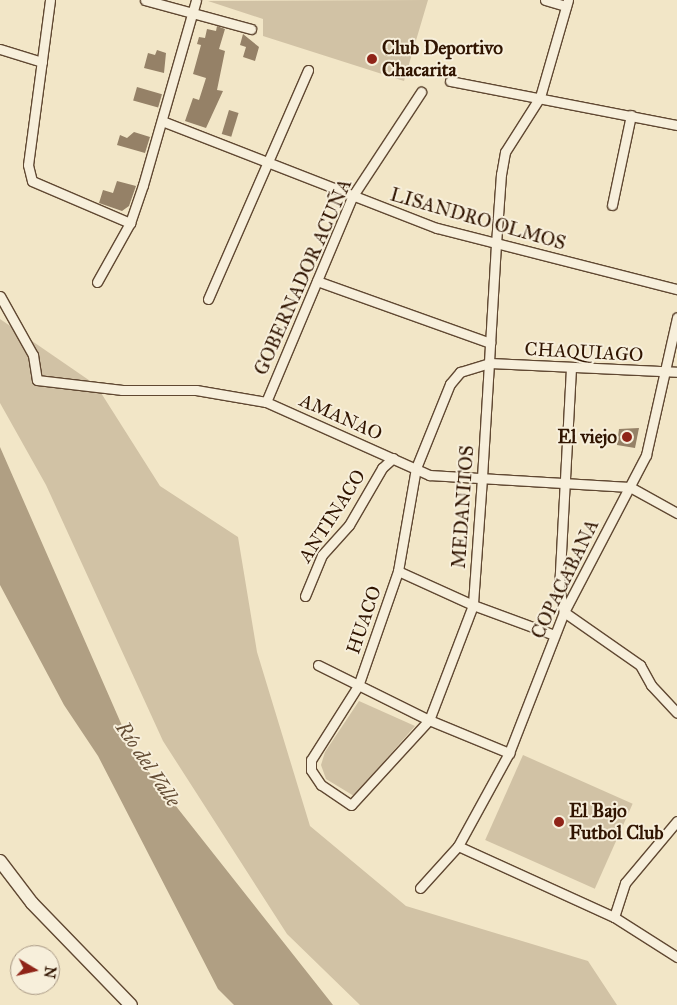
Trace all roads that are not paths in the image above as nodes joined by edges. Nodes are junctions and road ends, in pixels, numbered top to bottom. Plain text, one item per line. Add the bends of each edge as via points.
1 (50, 0) edge
2 (145, 0) edge
3 (196, 0) edge
4 (545, 0) edge
5 (567, 3) edge
6 (192, 12) junction
7 (252, 29) dead end
8 (0, 49) edge
9 (42, 62) junction
10 (308, 70) dead end
11 (450, 81) dead end
12 (420, 92) dead end
13 (540, 97) junction
14 (631, 115) junction
15 (162, 121) junction
16 (677, 124) edge
17 (270, 160) junction
18 (352, 197) junction
19 (612, 205) dead end
20 (130, 224) junction
21 (496, 244) junction
22 (317, 281) junction
23 (97, 282) dead end
24 (677, 289) edge
25 (0, 296) edge
26 (208, 299) dead end
27 (677, 317) edge
28 (490, 343) junction
29 (489, 363) junction
30 (571, 368) junction
31 (667, 372) junction
32 (677, 372) edge
33 (266, 402) junction
34 (393, 458) junction
35 (416, 468) junction
36 (482, 478) junction
37 (565, 482) junction
38 (630, 487) junction
39 (677, 512) edge
40 (398, 571) junction
41 (305, 596) dead end
42 (473, 605) junction
43 (564, 612) junction
44 (554, 635) junction
45 (318, 665) dead end
46 (358, 686) junction
47 (677, 713) edge
48 (429, 720) junction
49 (508, 753) junction
50 (351, 805) joint
51 (677, 821) edge
52 (458, 846) junction
53 (0, 861) edge
54 (420, 888) dead end
55 (614, 917) junction
56 (676, 953) edge
57 (131, 1005) edge

1 - 9 street
2 - 6 street
3 - 6 street
4 - 5 street
5 - 13 street, MEDANITOS
6 - 7 street
6 - 15 street
8 - 9 street
9 - 20 street via 28,165 32,181
10 - 17 street
11 - 13 street
12 - 18 street, GOBERNADOR ACUÑA
13 - 14 street
13 - 21 street, MEDANITOS via 505,152
14 - 16 street
14 - 19 street
15 - 17 street, LISANDRO OLMOS
15 - 20 street
17 - 18 street, LISANDRO OLMOS
17 - 26 street
18 - 21 street, LISANDRO OLMOS via 436,228
18 - 22 street, GOBERNADOR ACUÑA
20 - 23 street
21 - 24 street, LISANDRO OLMOS
21 - 28 street, MEDANITOS
22 - 28 street
22 - 33 street, GOBERNADOR ACUÑA
25 - 33 street, AMANAO via 33,355 37,380 122,390 196,390
27 - 31 street, COPACABANA
28 - 29 street, MEDANITOS
29 - 30 street, CHAQUIAGO
29 - 35 street via 460,372 450,384
29 - 36 street, MEDANITOS
30 - 31 street, CHAQUIAGO
30 - 37 street
31 - 32 street, CHAQUIAGO
31 - 38 street, COPACABANA via 646,455
33 - 34 street, AMANAO
34 - 35 street, AMANAO
34 - 41 street, ANTINACO via 382,468 349,524 322,555
35 - 36 street, AMANAO via 430,476
35 - 40 street, HUACO
36 - 37 street, AMANAO
36 - 42 street, MEDANITOS
37 - 38 street, AMANAO
37 - 43 street via 559,587
38 - 39 street
38 - 43 street, COPACABANA
40 - 42 street
40 - 46 street, HUACO
42 - 44 street
42 - 48 street, MEDANITOS
43 - 44 street, COPACABANA
43 - 47 street via 640,665
44 - 49 street, COPACABANA
45 - 46 street
46 - 48 street
46 - 50 street, HUACO via 317,748 311,770 321,785
48 - 49 street
48 - 50 street, MEDANITOS
49 - 52 street, COPACABANA
51 - 55 street via 625,883
52 - 54 street, COPACABANA
52 - 55 street
53 - 57 main road via 32,904
55 - 56 street

